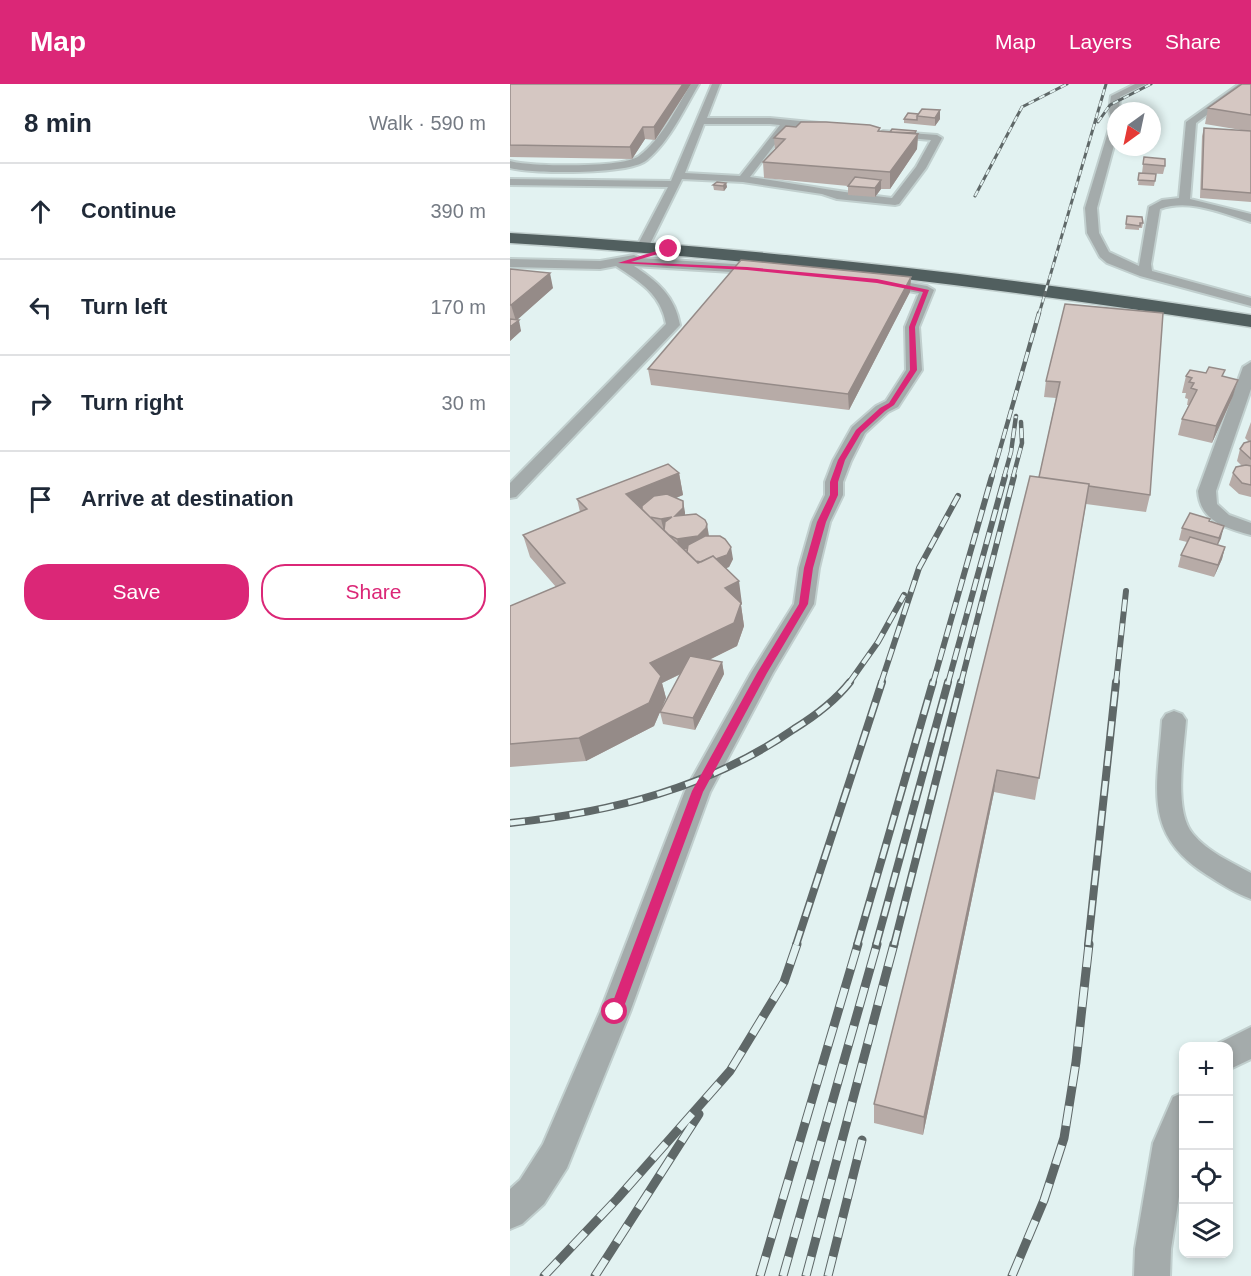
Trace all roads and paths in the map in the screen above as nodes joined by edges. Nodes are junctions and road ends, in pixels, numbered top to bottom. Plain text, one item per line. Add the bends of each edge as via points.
1 (695, 84) edge
2 (716, 84) edge
3 (1142, 84) edge
4 (1245, 84) edge
5 (1115, 102) edge
6 (699, 121) junction
7 (786, 123) junction
8 (844, 129) edge
9 (879, 132) edge
10 (1107, 150) edge
11 (511, 166) edge
12 (743, 179) junction
13 (677, 180) junction
14 (510, 182) edge
15 (1184, 202) junction
16 (1251, 218) edge
17 (510, 238) edge
18 (643, 246) junction
19 (669, 249) junction
20 (510, 263) edge
21 (620, 263) junction
22 (1145, 270) junction
23 (1251, 288) edge
24 (1251, 302) edge
25 (1251, 321) edge
26 (1251, 367) edge
27 (510, 493) edge
28 (1251, 529) edge
29 (1174, 720) dead end
30 (1251, 887) edge
31 (1251, 1042) edge
32 (1233, 1052) edge
33 (1179, 1120) edge
34 (510, 1212) edge
35 (1152, 1276) edge

1 - 11 street via 640,162 619,167
2 - 6 street
3 - 5 street via 1116,96
4 - 15 street via 1191,122 1194,132
6 - 7 street
6 - 13 street
7 - 8 street
7 - 12 street
9 - 12 street via 937,138 921,168 895,202
10 - 22 street via 1090,208 1092,233 1112,260
12 - 13 street
13 - 14 street
13 - 18 street
15 - 16 street
15 - 22 street via 1155,207
17 - 18 highway
18 - 19 highway
19 - 21 street
19 - 25 highway via 930,275
20 - 21 street
21 - 27 street via 661,291 672,313 673,325
21 - 34 street via 747,268 927,290 912,327 914,370 892,404 858,431 842,460 809,568 804,604 698,791 615,1012 555,1156 532,1192
22 - 23 street
22 - 24 street
26 - 28 street via 1208,491 1208,505 1222,519
29 - 30 street via 1170,810 1179,836 1207,861
31 - 32 street
33 - 35 street via 1170,1143

